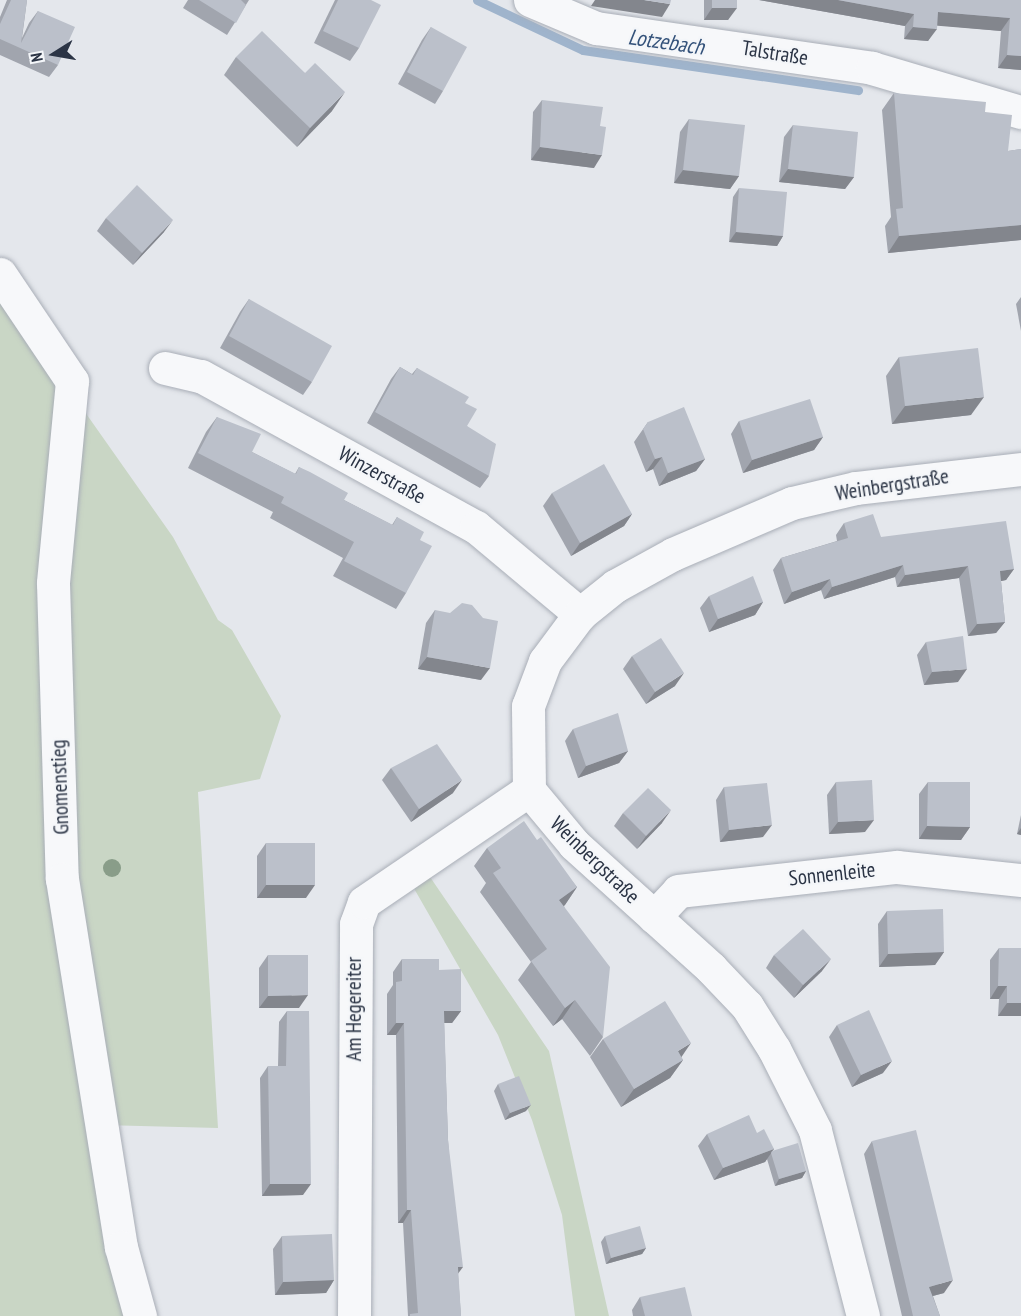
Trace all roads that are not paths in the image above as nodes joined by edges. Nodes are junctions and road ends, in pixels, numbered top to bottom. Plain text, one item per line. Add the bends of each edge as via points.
1 (530, 0) edge
2 (1021, 112) edge
3 (0, 274) edge
4 (165, 368) dead end
5 (1021, 469) edge
6 (580, 614) junction
7 (529, 790) junction
8 (1021, 880) edge
9 (654, 916) junction
10 (140, 1316) edge
11 (354, 1316) edge
12 (863, 1316) edge

1 - 2 street, Talstraße via 596,28 872,68
3 - 10 street, Gnomenstieg via 72,381 53,583 62,879 121,1247
4 - 6 street, Winzerstraße via 201,376 476,527
5 - 6 street, Weinbergstraße via 923,476 792,503 673,554 615,586
6 - 7 street, Weinbergstraße via 545,660 528,706
7 - 9 street, Weinbergstraße via 574,844
7 - 11 street, Am Hegereiter via 364,902 356,924
8 - 9 street, Sonnenleite via 897,867 678,891
9 - 12 street, Weinbergstraße via 747,1006 799,1095 827,1167

